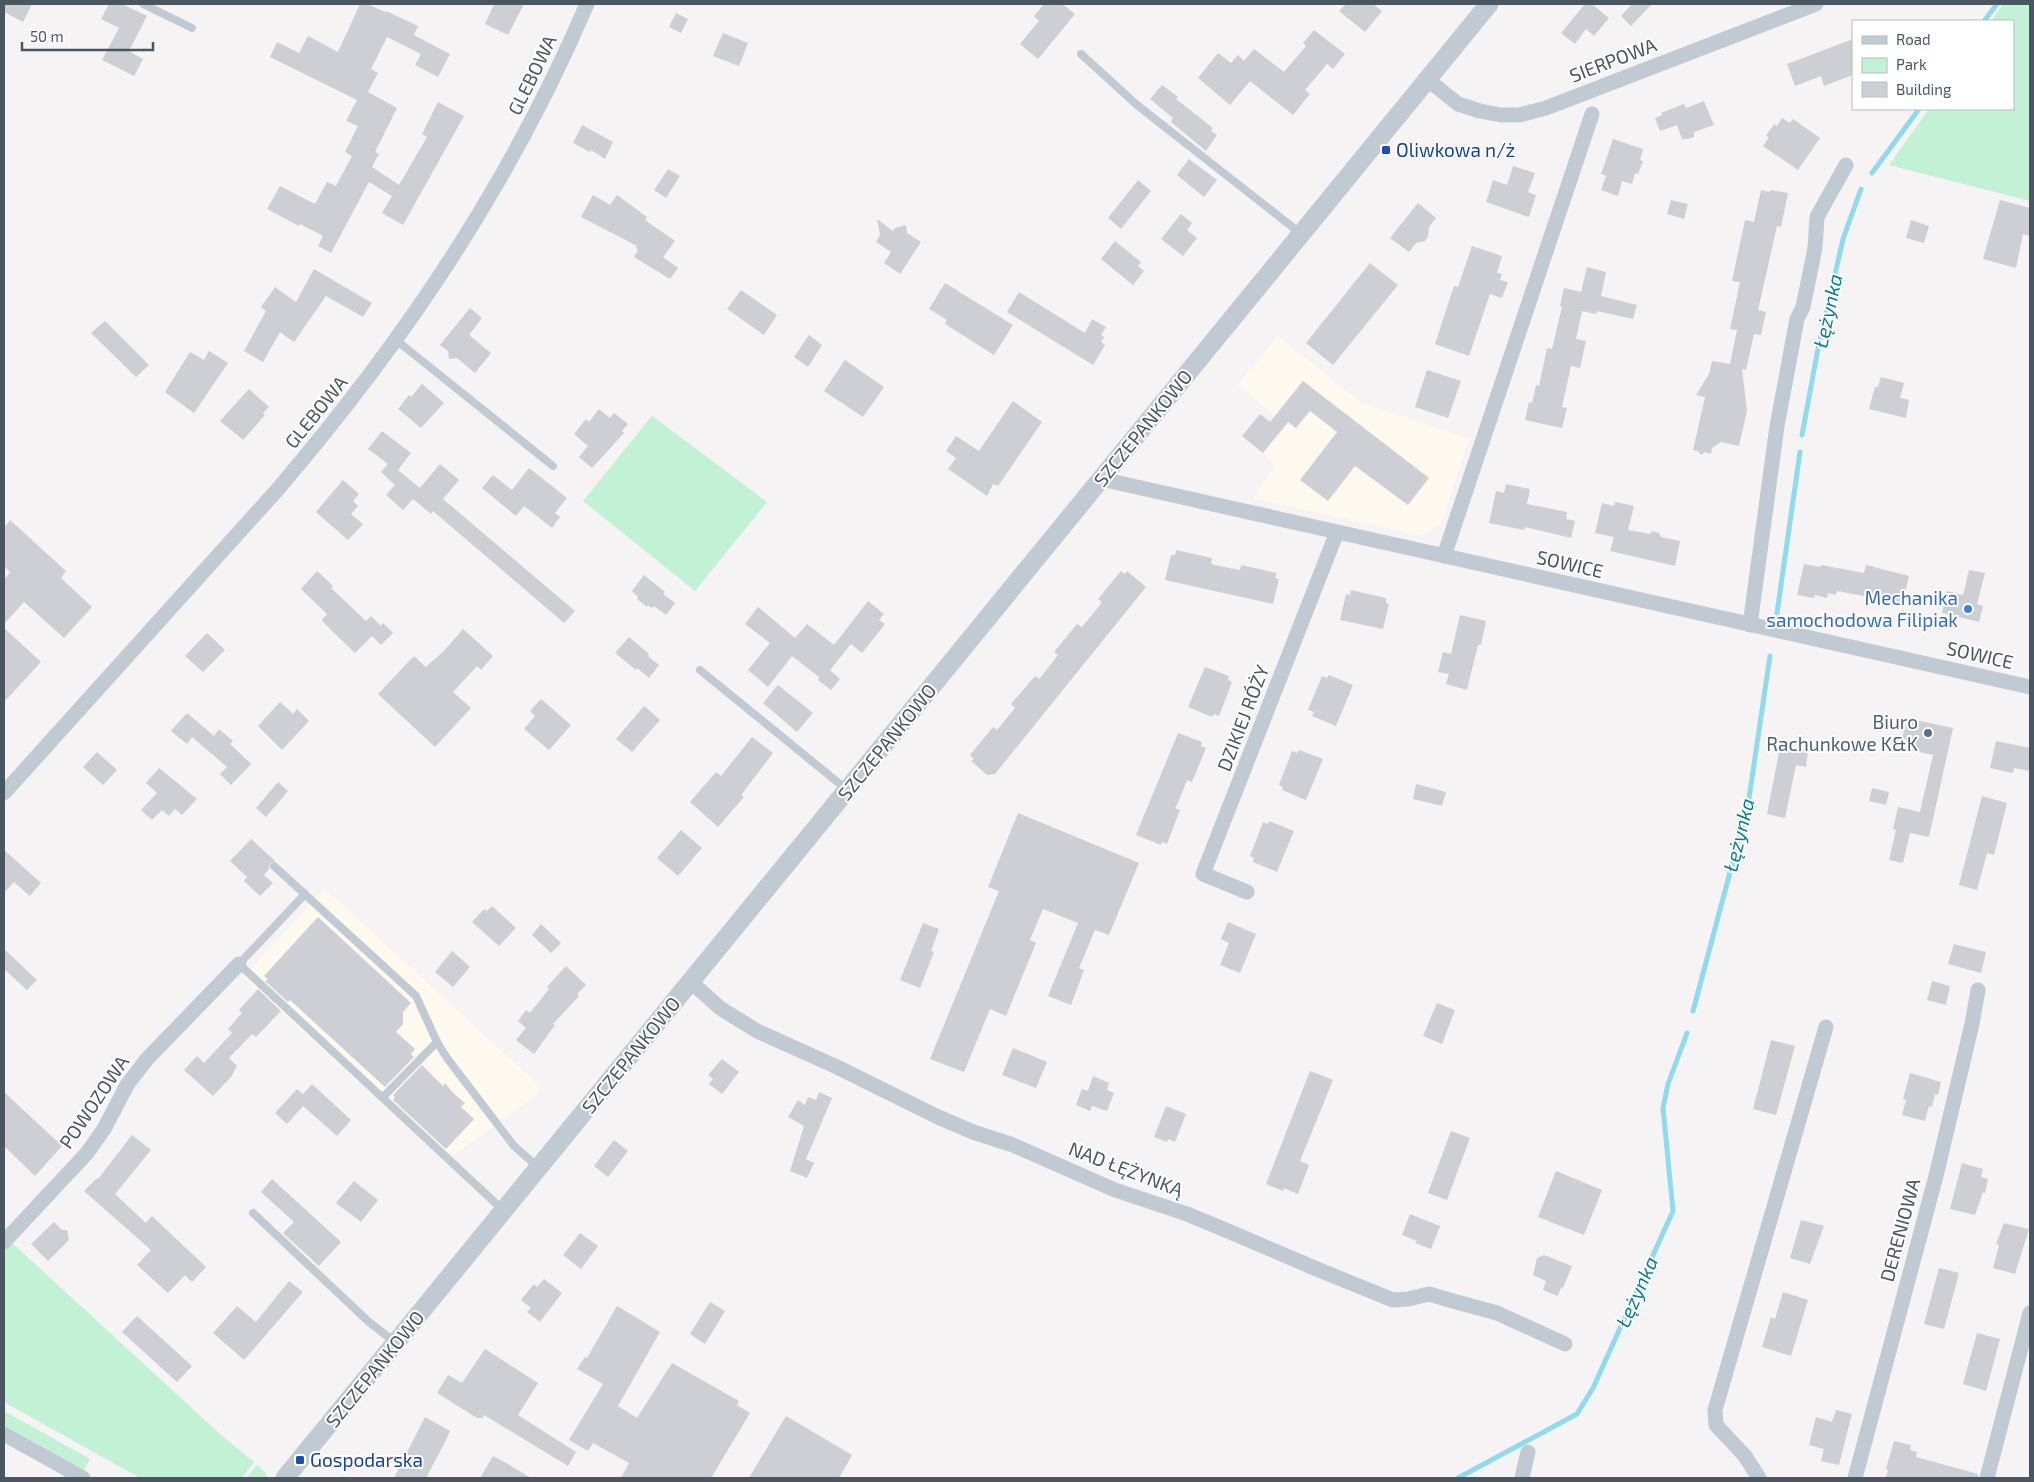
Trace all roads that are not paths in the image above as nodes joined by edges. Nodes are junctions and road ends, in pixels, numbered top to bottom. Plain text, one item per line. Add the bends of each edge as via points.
1 (143, 4) edge
2 (587, 4) edge
3 (1489, 4) edge
4 (1816, 4) edge
5 (192, 28) dead end
6 (1081, 54) dead end
7 (1427, 79) junction
8 (1592, 114) dead end
9 (1846, 164) dead end
10 (1301, 234) junction
11 (396, 340) junction
12 (554, 466) dead end
13 (1101, 479) junction
14 (1338, 532) junction
15 (1444, 556) junction
16 (1750, 625) junction
17 (700, 670) dead end
18 (2030, 687) edge
19 (847, 791) junction
20 (4, 793) edge
21 (274, 866) dead end
22 (1247, 892) dead end
23 (305, 894) junction
24 (239, 964) junction
25 (691, 982) junction
26 (1978, 990) dead end
27 (1826, 1027) dead end
28 (437, 1042) junction
29 (383, 1097) junction
30 (539, 1168) junction
31 (504, 1211) junction
32 (253, 1213) dead end
33 (4, 1242) edge
34 (2030, 1313) edge
35 (396, 1343) junction
36 (1565, 1344) dead end
37 (4, 1434) edge
38 (1528, 1452) dead end
39 (84, 1478) edge
40 (284, 1478) edge
41 (1522, 1478) edge
42 (1759, 1478) edge
43 (1855, 1478) edge
44 (1987, 1478) edge

1 - 5 lane
2 - 11 street, GLEBOWA via 538,110 495,189
3 - 7 street, SZCZEPANKOWO
4 - 7 street, SIERPOWA via 1546,108 1519,115 1501,115 1458,104
6 - 10 lane via 1137,105
7 - 10 street, SZCZEPANKOWO
8 - 15 street
9 - 16 street via 1817,217 1815,248 1803,308 1797,319 1777,426
10 - 13 street, SZCZEPANKOWO
11 - 12 lane
11 - 20 street, GLEBOWA via 278,490
13 - 14 street, SOWICE
13 - 19 street, SZCZEPANKOWO
14 - 15 street, SOWICE
14 - 22 street, DZIKIEJ RÓŻY via 1203,874
15 - 16 street, SOWICE
16 - 18 street, SOWICE
17 - 19 lane
19 - 25 street, SZCZEPANKOWO
21 - 23 lane
23 - 24 lane
23 - 28 lane via 416,996
24 - 29 lane
24 - 33 street, POWOZOWA via 147,1059 127,1085 87,1153
25 - 30 street, SZCZEPANKOWO
25 - 36 street, NAD ŁĘŻYNKĄ via 720,1008 757,1031 973,1132 1013,1145 1114,1190 1187,1214 1393,1300 1429,1294 1496,1313
26 - 43 street, DERENIOWA via 1936,1176
27 - 42 street via 1715,1410 1716,1425 1745,1456
28 - 29 lane
28 - 30 lane via 494,1122
29 - 31 lane
30 - 31 street, SZCZEPANKOWO
31 - 35 street, SZCZEPANKOWO
32 - 35 lane via 369,1322
34 - 44 street
35 - 40 street, SZCZEPANKOWO
37 - 39 street
38 - 41 street

